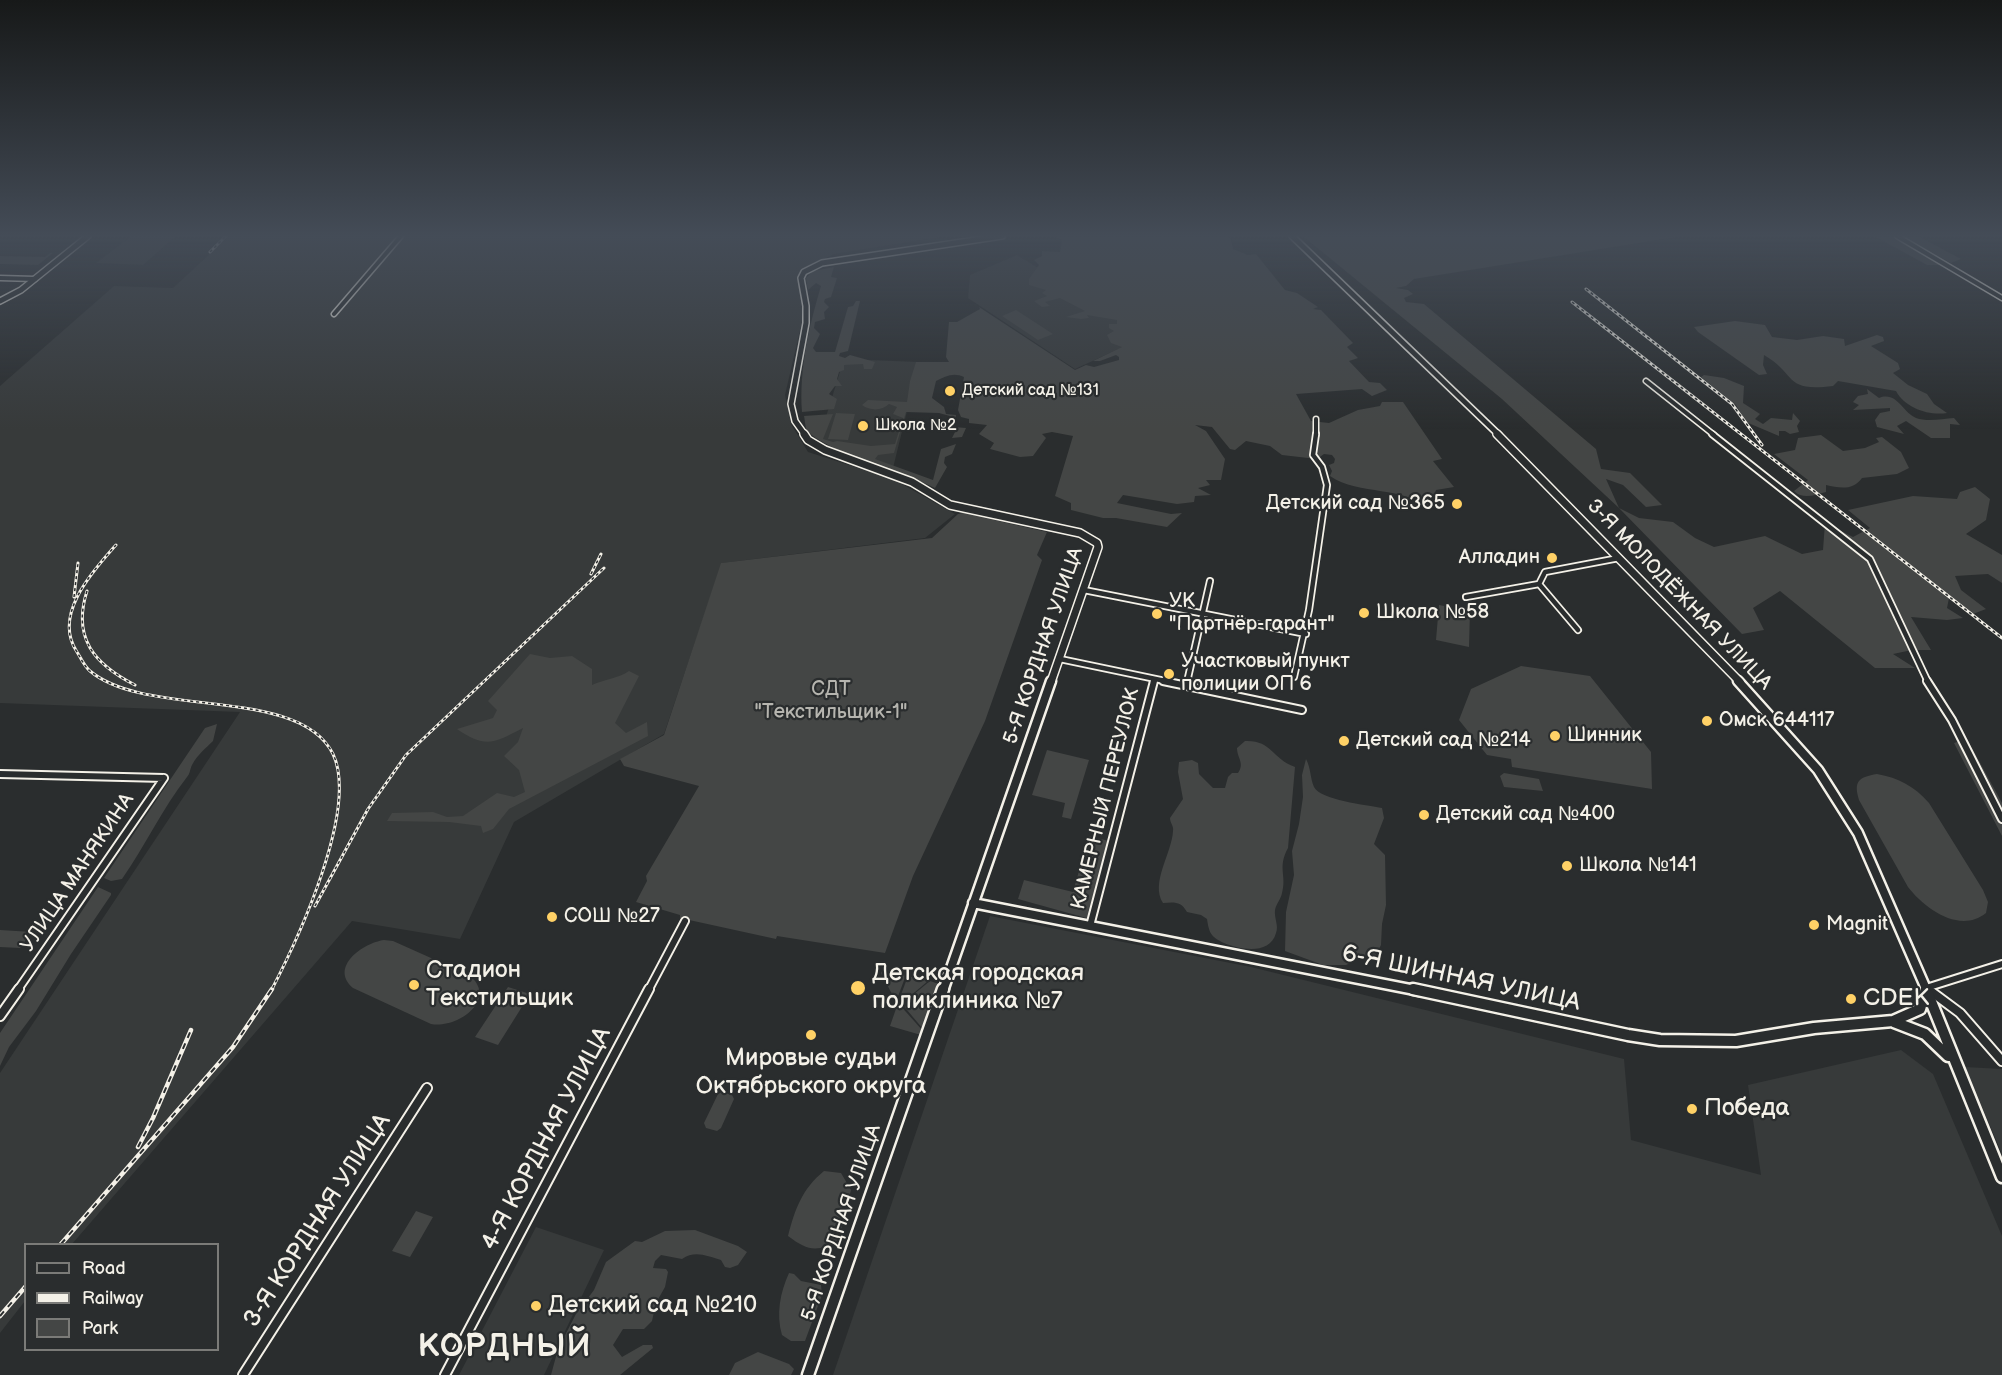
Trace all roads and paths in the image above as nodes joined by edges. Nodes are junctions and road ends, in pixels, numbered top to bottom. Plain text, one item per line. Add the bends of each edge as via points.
1 (346, 300) edge
2 (805, 300) edge
3 (1358, 300) edge
4 (334, 314) dead end
5 (1646, 381) dead end
6 (1316, 419) dead end
7 (1619, 558) junction
8 (1210, 581) dead end
9 (1539, 584) junction
10 (1084, 590) junction
11 (1466, 597) dead end
12 (1203, 614) junction
13 (1578, 630) dead end
14 (1306, 634) junction
15 (1060, 659) junction
16 (1294, 676) dead end
17 (1154, 679) junction
18 (1186, 686) junction
19 (1302, 710) dead end
20 (0, 774) edge
21 (164, 778) joint
22 (2002, 819) edge
23 (974, 903) junction
24 (685, 921) dead end
25 (1090, 926) junction
26 (2002, 963) edge
27 (1926, 988) junction
28 (0, 1015) edge
29 (1893, 1021) junction
30 (2002, 1061) edge
31 (1955, 1064) junction
32 (427, 1088) dead end
33 (2002, 1177) edge
34 (243, 1375) edge
35 (445, 1375) edge
36 (808, 1375) edge

1 - 4 street
2 - 10 main road, 5-Я КОРДНАЯ УЛИЦА via 806,323 791,395 792,412 802,433 815,444 912,482 950,505 1091,538 1097,543 1097,552
3 - 7 main road, 3-Я МОЛОДЁЖНАЯ УЛИЦА via 1490,426
5 - 22 street via 1870,559 1929,684 1952,720
6 - 14 street via 1313,455 1322,467 1327,485
7 - 9 street via 1545,572
7 - 27 main road, 3-Я МОЛОДЁЖНАЯ УЛИЦА via 1737,680 1832,789 1858,833
8 - 12 street
9 - 11 street
9 - 13 street
10 - 12 street
10 - 15 main road, 5-Я КОРДНАЯ УЛИЦА
12 - 14 street
12 - 18 street
14 - 16 street via 1298,651
15 - 17 street, КАМЕРНЫЙ ПЕРЕУЛОК
15 - 23 main road, 5-Я КОРДНАЯ УЛИЦА
17 - 18 street, КАМЕРНЫЙ ПЕРЕУЛОК
17 - 25 street, КАМЕРНЫЙ ПЕРЕУЛОК
18 - 19 street, КАМЕРНЫЙ ПЕРЕУЛОК
20 - 21 street
21 - 28 street, УЛИЦА МАНЯКИНА
23 - 25 main road, 6-Я ШИННАЯ УЛИЦА
23 - 36 main road, 5-Я КОРДНАЯ УЛИЦА
24 - 35 street, 4-Я КОРДНАЯ УЛИЦА
25 - 29 main road, 6-Я ШИННАЯ УЛИЦА via 1660,1040 1736,1041 1814,1028
26 - 27 street
27 - 29 main road, 6-Я ШИННАЯ УЛИЦА via 1920,1009
27 - 30 street via 1962,1013
27 - 31 main road, 3-Я МОЛОДЁЖНАЯ УЛИЦА
29 - 31 main road via 1924,1032 1940,1044
31 - 33 main road, 3-Я МОЛОДЁЖНАЯ УЛИЦА
32 - 34 street, 3-Я КОРДНАЯ УЛИЦА

